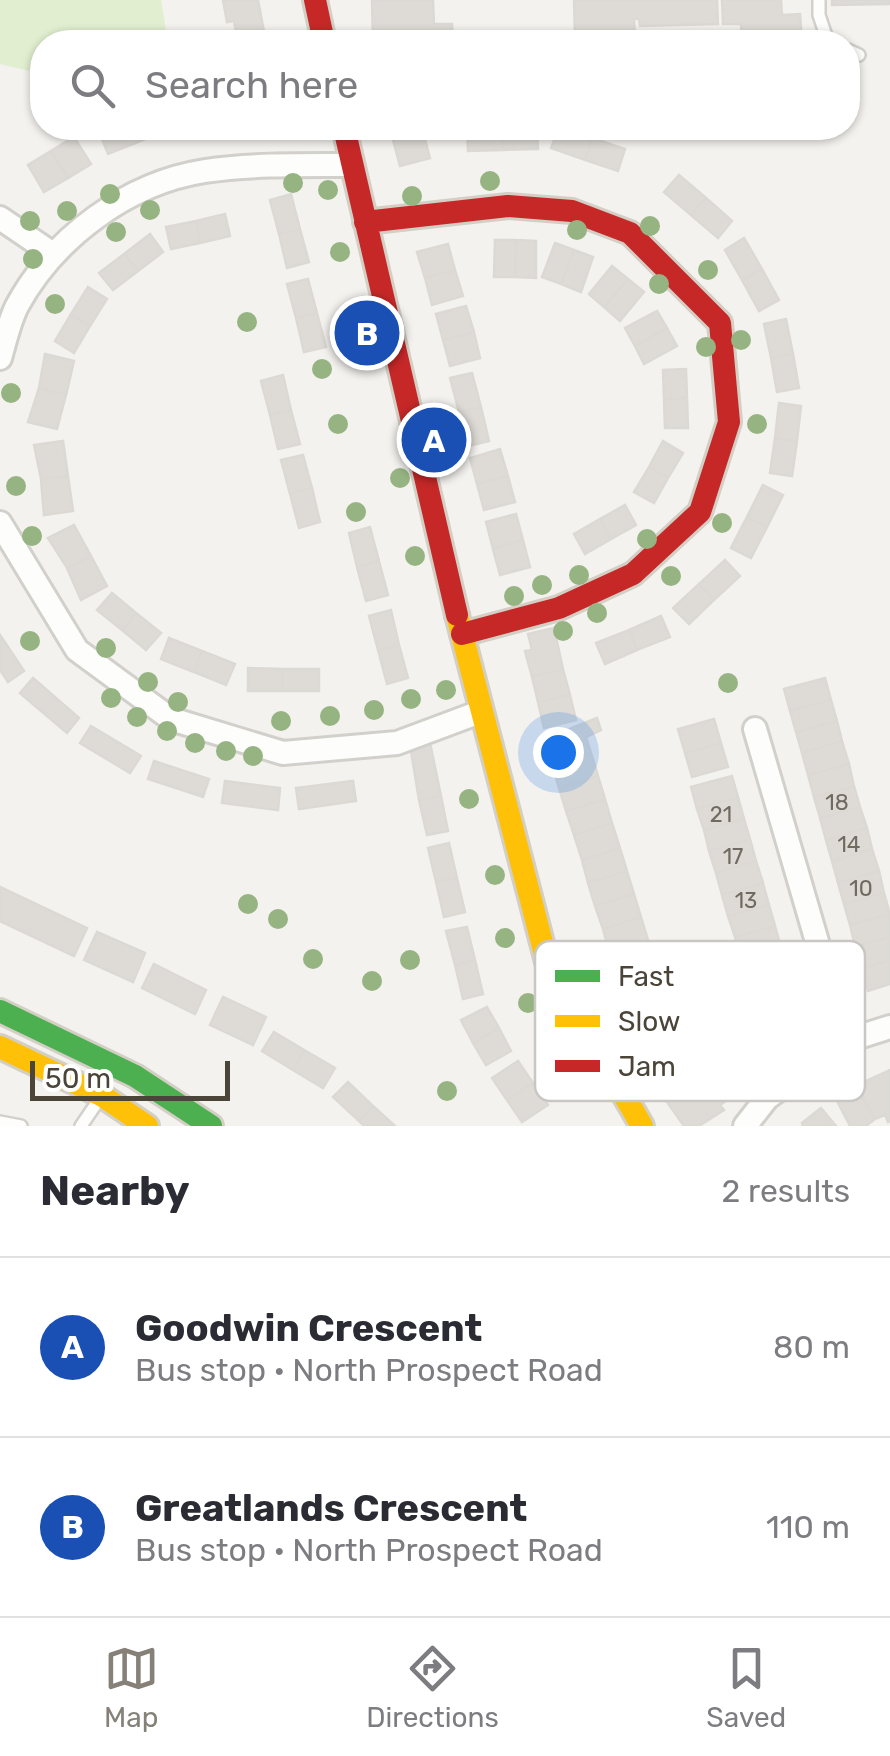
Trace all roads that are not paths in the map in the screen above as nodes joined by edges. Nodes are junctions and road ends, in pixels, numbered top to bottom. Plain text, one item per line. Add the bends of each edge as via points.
1 (314, 0) edge
2 (819, 0) edge
3 (321, 30) edge
4 (824, 30) edge
5 (347, 140) edge
6 (352, 165) junction
7 (0, 218) edge
8 (365, 222) junction
9 (53, 254) junction
10 (0, 358) edge
11 (0, 523) edge
12 (462, 634) junction
13 (480, 712) junction
14 (756, 728) dead end
15 (541, 941) edge
16 (817, 941) edge
17 (0, 1011) edge
18 (890, 1026) edge
19 (865, 1035) edge
20 (0, 1047) edge
21 (101, 1095) junction
22 (628, 1101) edge
23 (765, 1101) edge
24 (0, 1122) edge
25 (21, 1126) edge
26 (81, 1126) edge
27 (147, 1126) edge
28 (210, 1126) edge
29 (642, 1126) edge
30 (744, 1126) edge

1 - 3 street
2 - 4 lane
5 - 6 street
6 - 8 street
6 - 9 street via 188,175 97,216
7 - 9 street
8 - 12 street
8 - 12 street via 508,206 572,210 630,233 720,322 730,422 700,512 632,574 558,608
9 - 10 street via 16,308
11 - 13 street via 77,650 171,719 282,753 397,743
12 - 13 street
13 - 15 street
14 - 16 street
17 - 28 street via 127,1070
18 - 19 street
20 - 21 street
21 - 26 lane
21 - 27 street
22 - 29 street
23 - 30 street
24 - 25 lane

